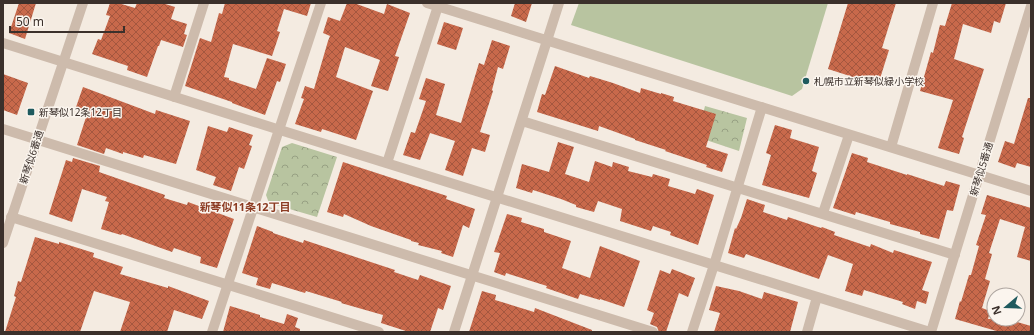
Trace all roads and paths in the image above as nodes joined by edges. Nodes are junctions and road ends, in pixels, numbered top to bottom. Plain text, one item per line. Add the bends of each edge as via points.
1 (83, 3) edge
2 (204, 3) edge
3 (321, 3) edge
4 (427, 3) edge
5 (559, 3) edge
6 (934, 3) edge
7 (438, 5) edge
8 (1031, 6) edge
9 (1029, 18) edge
10 (547, 40) junction
11 (3, 43) edge
12 (63, 62) junction
13 (174, 97) junction
14 (762, 107) junction
15 (522, 121) junction
16 (3, 129) edge
17 (280, 130) junction
18 (850, 134) junction
19 (37, 140) junction
20 (891, 147) junction
21 (386, 163) junction
22 (979, 175) junction
23 (738, 187) junction
24 (1031, 191) edge
25 (498, 197) junction
26 (253, 206) junction
27 (824, 213) junction
28 (8, 219) edge
29 (3, 243) edge
30 (955, 255) junction
31 (714, 265) junction
32 (472, 276) junction
33 (228, 285) junction
34 (817, 297) junction
35 (212, 332) edge
36 (379, 332) edge
37 (454, 332) edge
38 (653, 332) edge
39 (692, 332) edge
40 (807, 332) edge
41 (930, 332) edge

1 - 12 street, 新琴似6番通
2 - 13 street
3 - 17 street
4 - 7 street
5 - 10 street
6 - 20 street
7 - 10 street
7 - 21 street
8 - 9 street, 新琴似5番通
9 - 22 street, 新琴似5番通
10 - 14 street
10 - 15 street
11 - 12 street
12 - 13 street
12 - 19 street, 新琴似6番通
13 - 17 street
14 - 18 street
14 - 23 street
15 - 23 street
15 - 25 street
16 - 19 street
17 - 21 street
17 - 26 street
18 - 20 street
18 - 27 street
19 - 26 street
19 - 28 street, 新琴似6番通
20 - 22 street
21 - 25 street
22 - 24 street
22 - 30 street, 新琴似5番通
23 - 27 street
23 - 31 street
25 - 31 street
25 - 32 street
26 - 32 street
26 - 33 street
27 - 30 street
28 - 29 street, 新琴似6番通
28 - 33 street
30 - 41 street, 新琴似5番通
31 - 34 street
31 - 39 street
32 - 37 street
32 - 38 street
33 - 35 street
33 - 36 street
34 - 40 street
34 - 41 street

